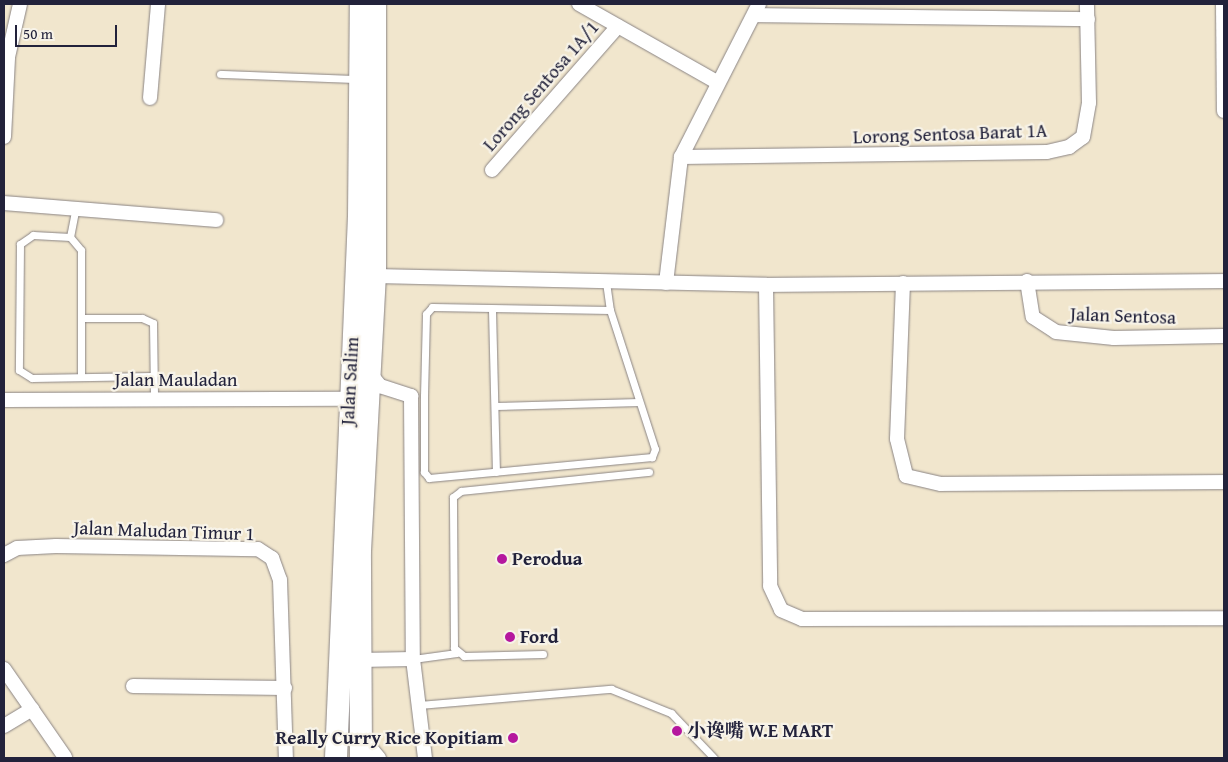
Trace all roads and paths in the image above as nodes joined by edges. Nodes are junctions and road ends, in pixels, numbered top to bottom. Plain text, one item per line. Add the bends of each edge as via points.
1 (20, 4) edge
2 (158, 4) edge
3 (361, 4) edge
4 (375, 4) edge
5 (579, 4) edge
6 (1087, 4) edge
7 (1223, 4) edge
8 (756, 9) edge
9 (1088, 19) junction
10 (618, 26) junction
11 (6, 56) edge
12 (220, 74) dead end
13 (359, 79) junction
14 (716, 82) junction
15 (150, 98) dead end
16 (1224, 111) edge
17 (4, 137) edge
18 (681, 157) junction
19 (492, 170) dead end
20 (4, 203) edge
21 (76, 206) junction
22 (216, 220) dead end
23 (70, 237) junction
24 (375, 276) junction
25 (1028, 281) junction
26 (1224, 281) edge
27 (606, 282) junction
28 (666, 283) junction
29 (903, 283) junction
30 (766, 286) junction
31 (492, 310) junction
32 (610, 310) junction
33 (83, 318) junction
34 (1224, 336) edge
35 (369, 372) junction
36 (81, 376) junction
37 (152, 376) junction
38 (418, 396) junction
39 (154, 397) junction
40 (348, 399) junction
41 (4, 400) edge
42 (639, 402) junction
43 (495, 406) junction
44 (496, 472) junction
45 (649, 472) dead end
46 (1224, 482) edge
47 (4, 555) edge
48 (1224, 618) edge
49 (457, 653) junction
50 (543, 654) dead end
51 (413, 659) junction
52 (359, 660) junction
53 (4, 669) edge
54 (133, 686) dead end
55 (285, 688) junction
56 (419, 705) junction
57 (32, 709) junction
58 (4, 726) edge
59 (360, 734) junction
60 (65, 756) dead end
61 (286, 758) edge
62 (336, 758) edge
63 (360, 758) edge
64 (379, 758) edge
65 (425, 758) edge
66 (714, 758) edge

1 - 11 street
2 - 15 street
3 - 13 main road, Jalan Salim
4 - 24 main road, Jalan Salim
5 - 10 street
6 - 9 street, Lorong Sentosa Barat 1A
7 - 16 street
8 - 9 street
8 - 14 street
9 - 18 street, Lorong Sentosa Barat 1A via 1089,103 1083,137 1069,147 1047,152
10 - 14 street
10 - 19 street, Lorong Sentosa 1A/1
11 - 17 street
12 - 13 lane
13 - 40 main road, Jalan Salim via 359,217
14 - 18 street
18 - 28 street
20 - 21 street
21 - 22 street
21 - 23 lane
23 - 33 lane via 81,250
23 - 36 lane via 33,235 20,244 19,370 32,378
24 - 27 street
24 - 35 main road, Jalan Salim
25 - 26 street
25 - 29 street
25 - 34 street, Jalan Sentosa via 1033,317 1056,332 1114,338
27 - 28 street
27 - 32 lane
28 - 30 street
29 - 30 street
29 - 46 street via 897,439 906,476 940,484
30 - 48 street via 770,586 781,610 802,619
31 - 32 lane
31 - 38 lane via 427,310
31 - 43 lane
32 - 42 lane
33 - 36 lane
33 - 37 lane via 149,319 153,324
35 - 38 street via 380,386
35 - 52 main road, Jalan Salim
36 - 37 lane
37 - 39 lane
38 - 44 lane via 424,472 428,478
38 - 51 street
39 - 40 street, Jalan Mauladan
39 - 41 street, Jalan Mauladan
40 - 62 main road, Jalan Salim
42 - 43 lane
42 - 44 lane via 655,449 647,460
43 - 44 lane
45 - 49 lane via 461,491 453,498
47 - 55 street, Jalan Maludan Timur 1 via 35,546 258,550 272,558 280,580
49 - 50 lane
49 - 51 lane
51 - 52 street
51 - 56 street
52 - 59 main road, Jalan Salim
53 - 57 street
54 - 55 street
55 - 61 street, Jalan Maludan Timur 1
56 - 65 street
56 - 66 lane via 611,690 671,713
57 - 58 street
57 - 60 street
59 - 63 main road, Jalan Salim
59 - 64 street

